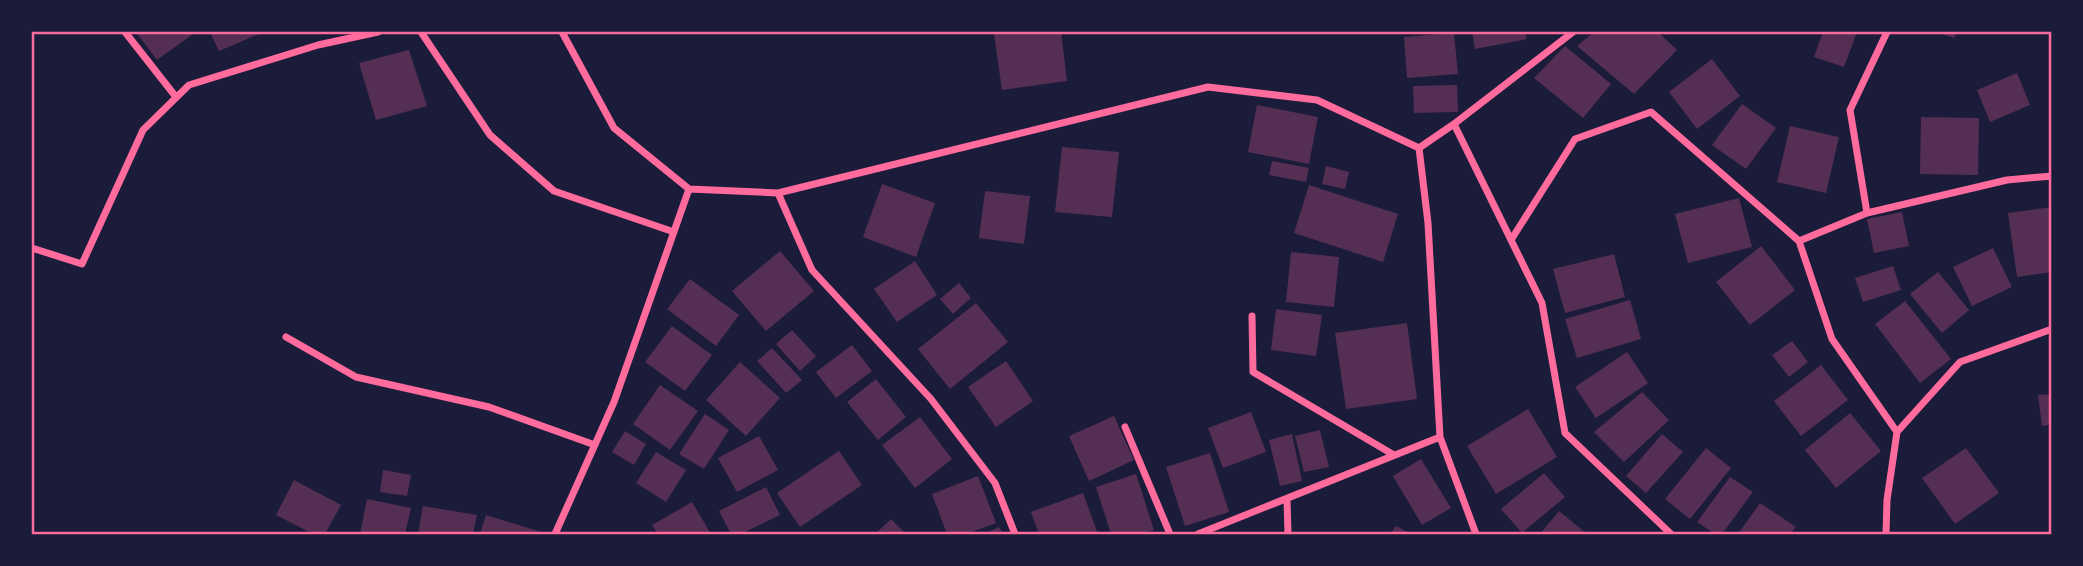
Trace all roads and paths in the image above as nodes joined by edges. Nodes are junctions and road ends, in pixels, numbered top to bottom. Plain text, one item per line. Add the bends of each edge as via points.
1 (125, 32) edge
2 (378, 32) edge
3 (421, 32) edge
4 (562, 32) edge
5 (1573, 32) edge
6 (1887, 32) edge
7 (176, 97) junction
8 (1454, 124) junction
9 (1419, 148) junction
10 (2052, 176) edge
11 (689, 189) junction
12 (778, 193) junction
13 (1867, 213) junction
14 (674, 232) junction
15 (1511, 240) junction
16 (1798, 241) junction
17 (32, 248) edge
18 (1252, 316) dead end
19 (2052, 329) edge
20 (286, 337) dead end
21 (1125, 426) dead end
22 (1897, 432) junction
23 (1440, 437) junction
24 (595, 445) junction
25 (1395, 455) junction
26 (1287, 499) junction
27 (555, 534) edge
28 (1015, 534) edge
29 (1170, 534) edge
30 (1198, 534) edge
31 (1289, 534) edge
32 (1476, 534) edge
33 (1671, 534) edge
34 (1886, 534) edge

1 - 7 street
2 - 7 street via 318,45 189,85
3 - 14 street via 490,135 554,191
4 - 11 street via 614,128
5 - 8 street
6 - 13 street via 1850,110
7 - 17 street via 143,130 82,264
8 - 9 street
8 - 15 street
9 - 12 street via 1317,100 1208,87
9 - 23 street via 1428,223
10 - 13 street via 2007,180
11 - 12 street
11 - 14 street
12 - 28 street via 811,270 931,399 995,483
13 - 16 street
14 - 24 street
15 - 16 street via 1575,139 1651,111
15 - 33 street via 1542,303 1565,433
16 - 22 street via 1832,339
18 - 25 street via 1253,372
19 - 22 street via 1960,362
20 - 24 street via 356,377 489,407
21 - 29 street
22 - 34 street
23 - 25 street
23 - 32 street
24 - 27 street
25 - 26 street
26 - 30 street
26 - 31 street

